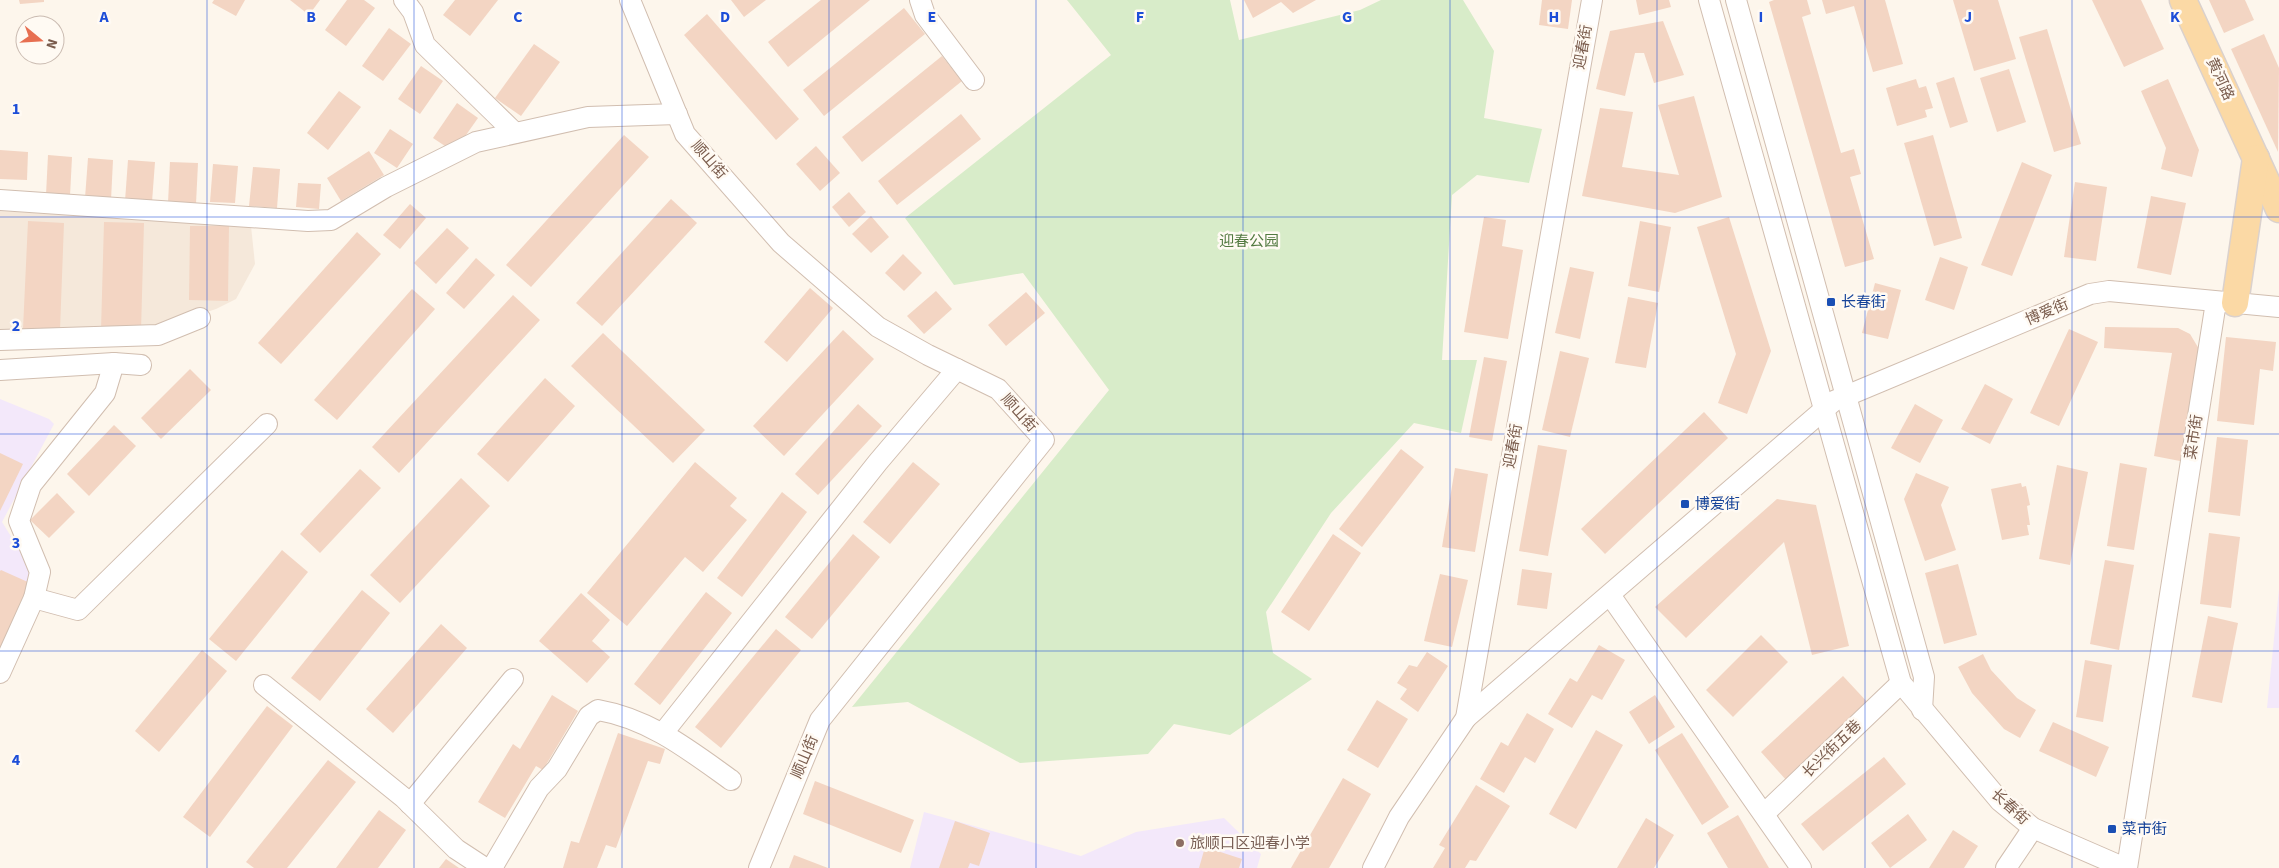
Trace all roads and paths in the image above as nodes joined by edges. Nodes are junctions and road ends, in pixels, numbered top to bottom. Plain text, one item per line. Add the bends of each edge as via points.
1 (404, 0) edge
2 (630, 0) edge
3 (920, 0) edge
4 (1592, 0) edge
5 (1709, 0) edge
6 (1736, 0) edge
7 (2183, 0) edge
8 (974, 80) dead end
9 (677, 114) junction
10 (515, 133) junction
11 (2256, 158) junction
12 (0, 200) edge
13 (2279, 209) edge
14 (2225, 303) junction
15 (2279, 307) edge
16 (200, 318) dead end
17 (0, 340) edge
18 (114, 363) junction
19 (141, 365) dead end
20 (957, 369) junction
21 (0, 370) edge
22 (1846, 396) junction
23 (1824, 410) junction
24 (266, 424) dead end
25 (1610, 595) junction
26 (34, 598) junction
27 (0, 673) edge
28 (513, 680) dead end
29 (1900, 684) junction
30 (264, 685) dead end
31 (1922, 710) junction
32 (1466, 718) junction
33 (663, 733) junction
34 (731, 780) dead end
35 (410, 804) junction
36 (1764, 814) junction
37 (2033, 828) junction
38 (485, 868) edge
39 (492, 868) edge
40 (759, 868) edge
41 (1373, 868) edge
42 (1801, 868) edge
43 (2006, 868) edge
44 (2126, 868) edge

1 - 10 street via 413,12 425,45
2 - 9 street, 顺山街
3 - 8 street via 925,15
4 - 32 street, 迎春街
5 - 23 street, 长春街
6 - 22 street
7 - 11 main road, 黄河路
9 - 10 street via 588,117
9 - 20 street, 顺山街 via 685,134 781,243 878,327
10 - 12 street via 476,142 386,187 331,220
11 - 13 main road, 黄河路
11 - 14 main road
14 - 15 street, 博爱街
14 - 22 street, 博爱街 via 2109,291 2090,294
14 - 44 street, 菜市街
16 - 17 street via 158,334
18 - 19 street
18 - 21 street
18 - 26 street via 105,393 31,485 19,521 40,572
20 - 33 street via 878,462
20 - 40 street, 顺山街 via 998,389 1044,440 820,720
22 - 23 street, 博爱街
22 - 31 street via 1924,677
23 - 25 street, 博爱街
23 - 29 street, 长春街
24 - 26 street via 78,610
25 - 32 street, 博爱街
25 - 36 street
26 - 27 street
28 - 35 street
29 - 31 street, 长春街
29 - 36 street, 长兴街五巷
30 - 35 street
31 - 37 street, 长春街 via 2000,801
32 - 41 street, 迎春街 via 1399,817
33 - 34 street
33 - 39 street via 617,714 598,710 589,716 557,769 539,788
35 - 38 street via 456,849
36 - 42 street
37 - 43 street
37 - 44 street, 长春街

